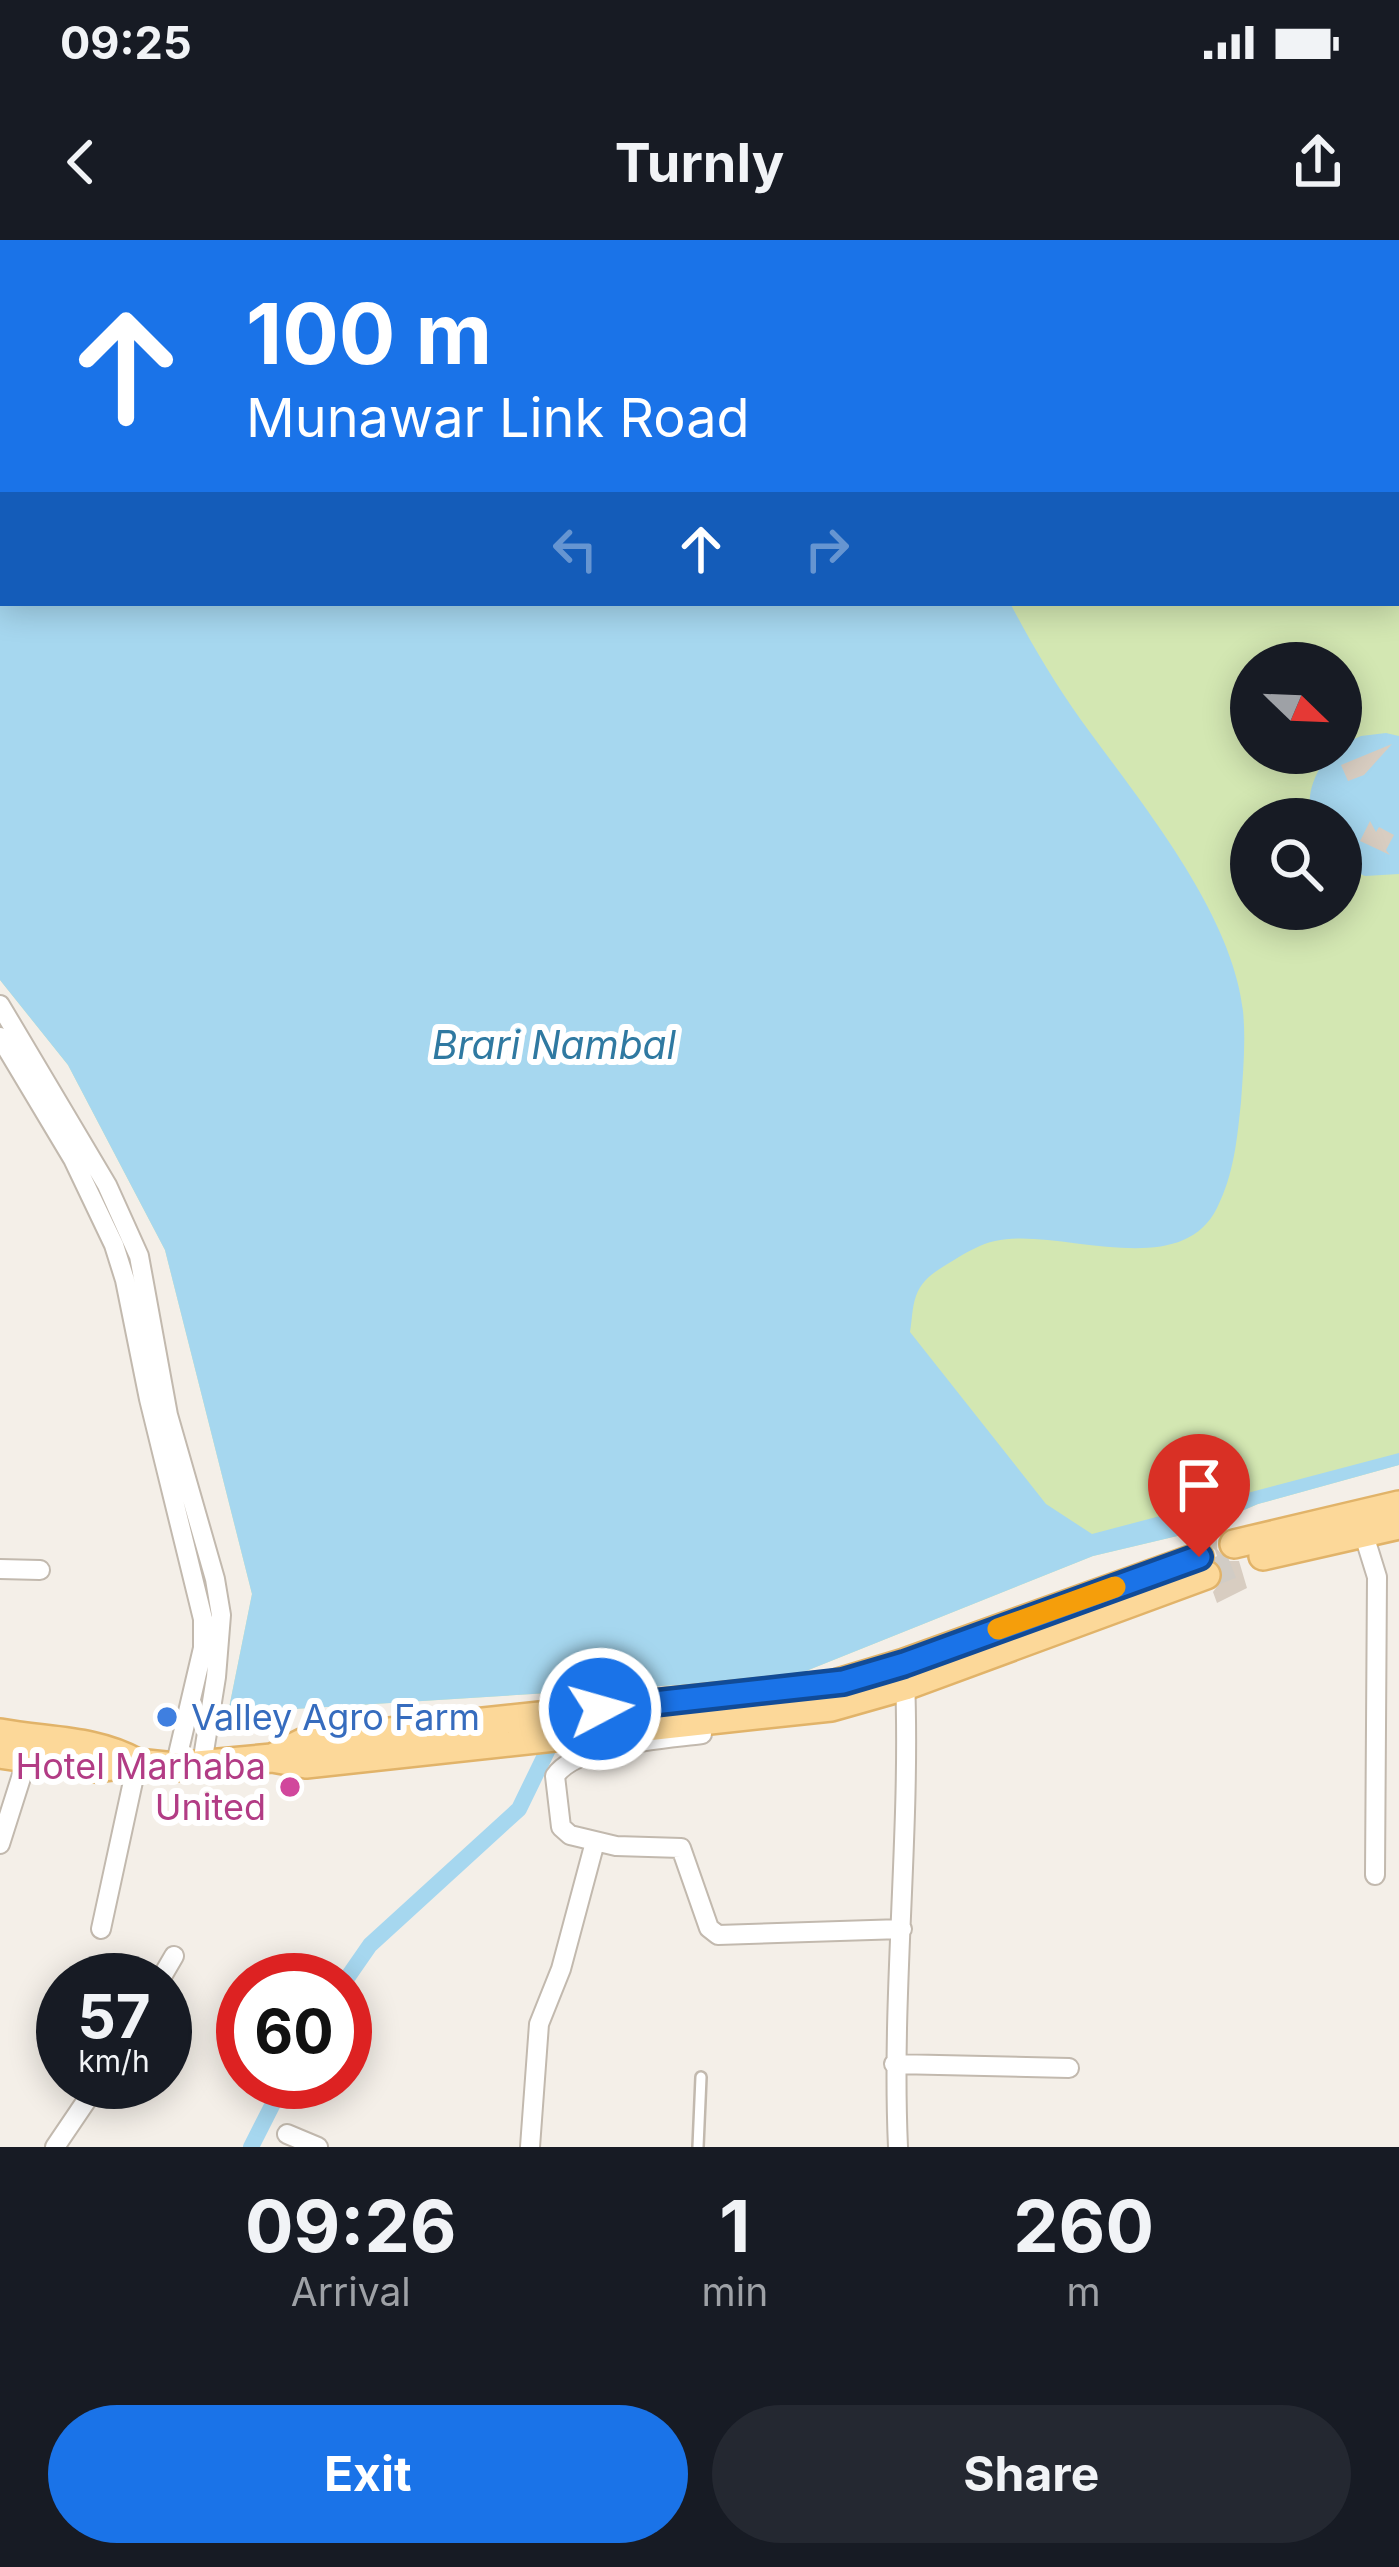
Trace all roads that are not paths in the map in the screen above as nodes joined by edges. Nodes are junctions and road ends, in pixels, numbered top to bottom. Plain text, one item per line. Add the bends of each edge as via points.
1 (0, 1005) edge
2 (0, 1037) edge
3 (80, 1155) junction
4 (1399, 1505) edge
5 (1361, 1523) junction
6 (1399, 1525) edge
7 (1237, 1553) tunnel mouth
8 (1202, 1566) tunnel mouth
9 (0, 1569) edge
10 (40, 1570) dead end
11 (905, 1675) junction
12 (836, 1698) junction
13 (0, 1733) edge
14 (14, 1756) edge
15 (137, 1763) junction
16 (189, 1766) junction
17 (595, 1842) junction
18 (0, 1844) edge
19 (1375, 1875) dead end
20 (100, 1929) dead end
21 (902, 1929) junction
22 (894, 2064) junction
23 (1069, 2068) dead end
24 (701, 2077) dead end
25 (81, 2109) edge
26 (287, 2134) dead end
27 (55, 2147) edge
28 (318, 2147) edge
29 (530, 2147) edge
30 (698, 2147) edge
31 (898, 2147) edge

1 - 3 street
2 - 3 street
3 - 16 street via 139,1256 168,1415 215,1579 220,1645
4 - 5 main road
5 - 6 main road
5 - 7 main road
5 - 19 street via 1377,1577
8 - 11 main road
9 - 10 street
11 - 12 main road
11 - 21 street
12 - 16 main road via 326,1751 290,1763
12 - 17 street via 829,1715 601,1750 562,1767 561,1827
13 - 15 main road via 96,1745
14 - 15 main road via 95,1768
14 - 18 street
15 - 16 main road
15 - 20 street
17 - 21 street via 681,1848 718,1935
17 - 29 street via 539,2024
21 - 22 street
22 - 23 street
22 - 31 street
24 - 30 lane
25 - 27 street
26 - 28 street

